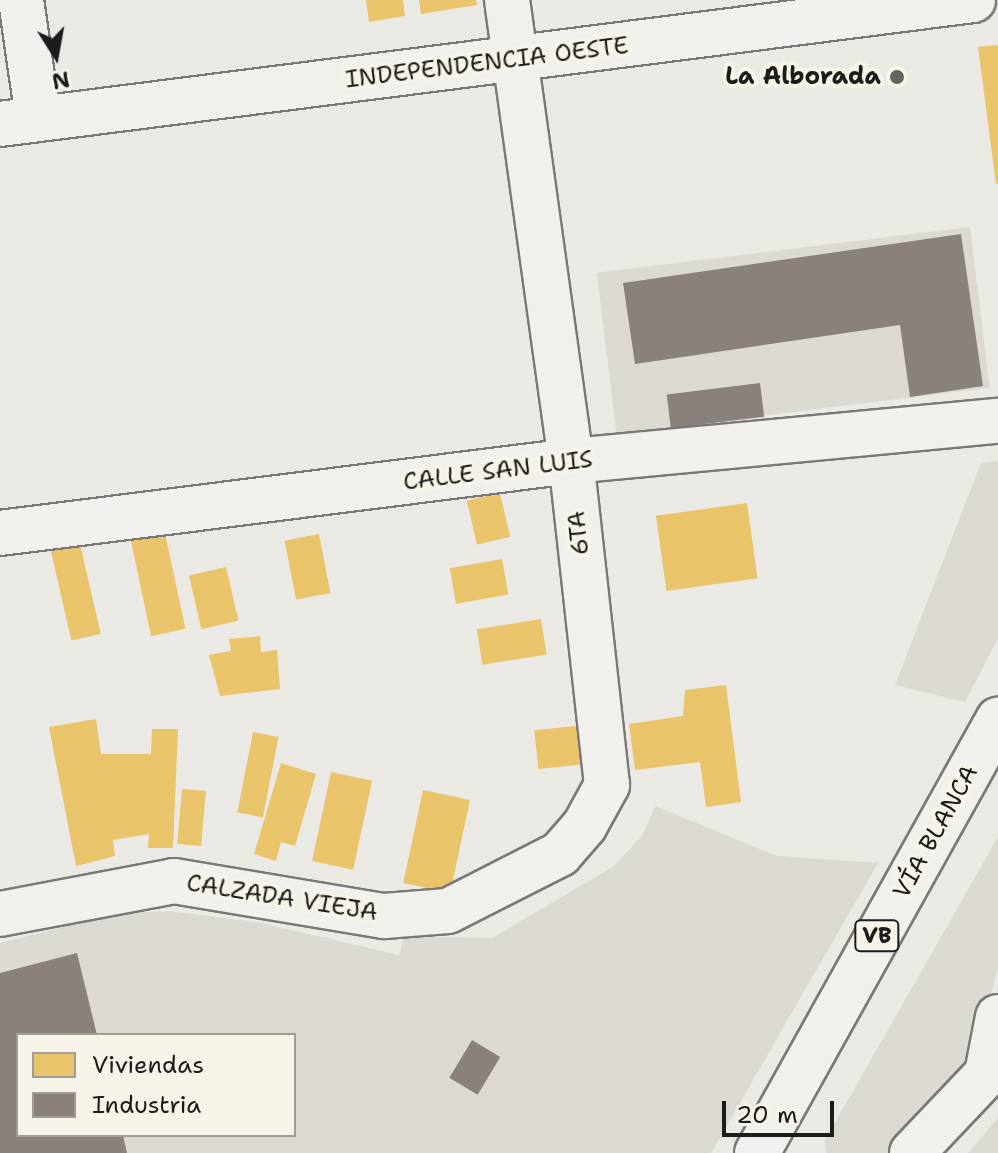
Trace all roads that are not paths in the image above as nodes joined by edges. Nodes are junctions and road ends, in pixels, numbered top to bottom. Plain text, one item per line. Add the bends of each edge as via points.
1 (21, 0) edge
2 (507, 0) edge
3 (973, 0) edge
4 (515, 61) junction
5 (19, 121) edge
6 (998, 421) edge
7 (571, 461) junction
8 (0, 533) edge
9 (998, 720) edge
10 (512, 883) joint
11 (0, 914) edge
12 (998, 1017) edge
13 (992, 1077) edge
14 (757, 1153) edge
15 (912, 1153) edge

1 - 5 street
2 - 4 street, 6TA
3 - 4 street, INDEPENDENCIA OESTE
4 - 5 street, INDEPENDENCIA OESTE
4 - 7 street, 6TA
6 - 7 street, CALLE SAN LUIS
7 - 8 street, CALLE SAN LUIS
7 - 10 street, 6TA via 607,785 560,854
9 - 14 street, VÍA BLANCA / VB
10 - 11 street, CALZADA VIEJA via 448,911 384,916 174,881
12 - 13 street
13 - 15 street

